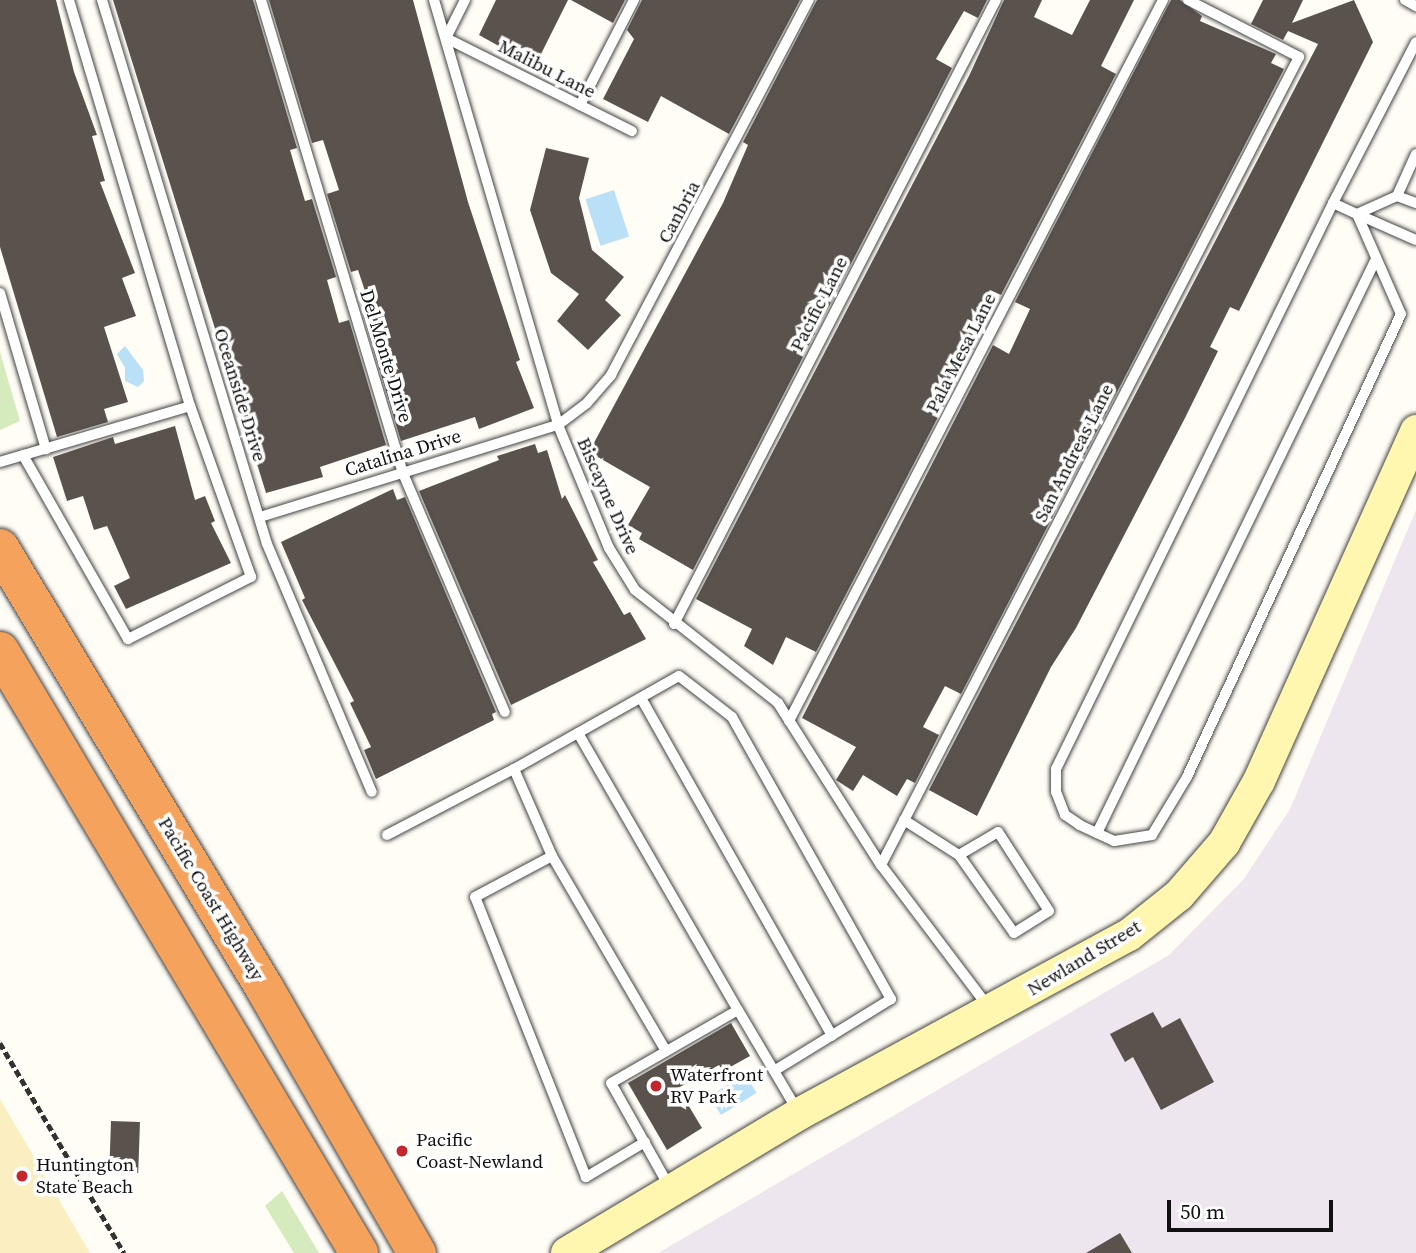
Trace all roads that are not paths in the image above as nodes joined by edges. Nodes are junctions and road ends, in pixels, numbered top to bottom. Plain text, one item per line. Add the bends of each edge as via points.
1 (69, 0) edge
2 (102, 0) edge
3 (261, 0) edge
4 (434, 0) edge
5 (465, 0) edge
6 (634, 0) edge
7 (809, 0) edge
8 (996, 0) edge
9 (1163, 0) edge
10 (1188, 0) edge
11 (1405, 0) edge
12 (1416, 6) edge
13 (446, 38) junction
14 (1416, 42) edge
15 (580, 105) junction
16 (632, 131) dead end
17 (1416, 153) edge
18 (1397, 196) junction
19 (1333, 203) junction
20 (1416, 204) edge
21 (1357, 214) junction
22 (1416, 240) edge
23 (1375, 261) junction
24 (0, 293) edge
25 (190, 406) junction
26 (558, 425) junction
27 (1416, 431) edge
28 (46, 449) junction
29 (23, 455) junction
30 (0, 462) edge
31 (402, 471) junction
32 (260, 517) junction
33 (0, 548) edge
34 (674, 624) junction
35 (0, 651) edge
36 (641, 698) junction
37 (505, 712) dead end
38 (789, 721) junction
39 (578, 733) junction
40 (514, 769) junction
41 (372, 792) dead end
42 (904, 820) junction
43 (1097, 833) junction
44 (387, 835) dead end
45 (959, 855) junction
46 (552, 856) junction
47 (881, 865) junction
48 (738, 1010) junction
49 (991, 1011) junction
50 (832, 1035) junction
51 (666, 1051) junction
52 (774, 1070) junction
53 (799, 1114) junction
54 (645, 1142) junction
55 (671, 1190) junction
56 (359, 1253) edge
57 (416, 1253) edge
58 (567, 1253) edge

1 - 25 lane
2 - 32 lane, Oceanside Drive
3 - 31 lane, Del Monte Drive
4 - 13 lane, Biscayne Drive
5 - 13 lane
6 - 15 lane
7 - 26 lane, Canbria via 611,375 587,403
8 - 34 lane, Pacific Lane
9 - 38 lane, Pala Mesa Lane
10 - 42 lane, San Andreas Lane via 1298,57
11 - 12 lane
13 - 15 lane, Malibu Lane
13 - 26 lane, Biscayne Drive
14 - 19 lane
15 - 16 lane, Malibu Lane
17 - 18 lane
18 - 20 lane
18 - 21 lane
19 - 21 lane
19 - 43 lane via 1056,769 1056,792 1065,815
21 - 22 lane
21 - 23 lane
23 - 43 lane
23 - 43 lane via 1401,314 1187,777 1152,835 1114,841
24 - 28 lane
25 - 28 lane
25 - 29 lane via 251,577 128,639
26 - 31 lane, Catalina Drive
26 - 34 lane, Biscayne Drive via 608,548 635,590
27 - 49 street, Newland Street via 1259,781 1224,843 1179,895 1129,935
28 - 29 lane
29 - 30 lane
31 - 32 lane, Catalina Drive
31 - 37 lane, Del Monte Drive
32 - 41 lane, Oceanside Drive
33 - 57 highway, Pacific Coast Highway via 265,989
34 - 38 lane, Biscayne Drive via 761,687
35 - 56 highway
36 - 39 lane
36 - 50 lane
36 - 50 lane via 679,676 732,717 891,999
38 - 47 lane, Biscayne Drive
39 - 40 lane
39 - 48 lane
40 - 44 lane
40 - 46 lane
42 - 45 lane
42 - 47 lane, San Andreas Lane
45 - 45 lane via 1014,933 1049,911 998,832
46 - 51 lane
46 - 54 lane via 475,897 586,1177
47 - 49 lane, Biscayne Drive
48 - 51 lane
48 - 52 lane
49 - 53 street, Newland Street
50 - 52 lane
51 - 54 lane via 611,1083
52 - 53 lane
53 - 55 street, Newland Street
54 - 55 lane
55 - 58 street, Newland Street

